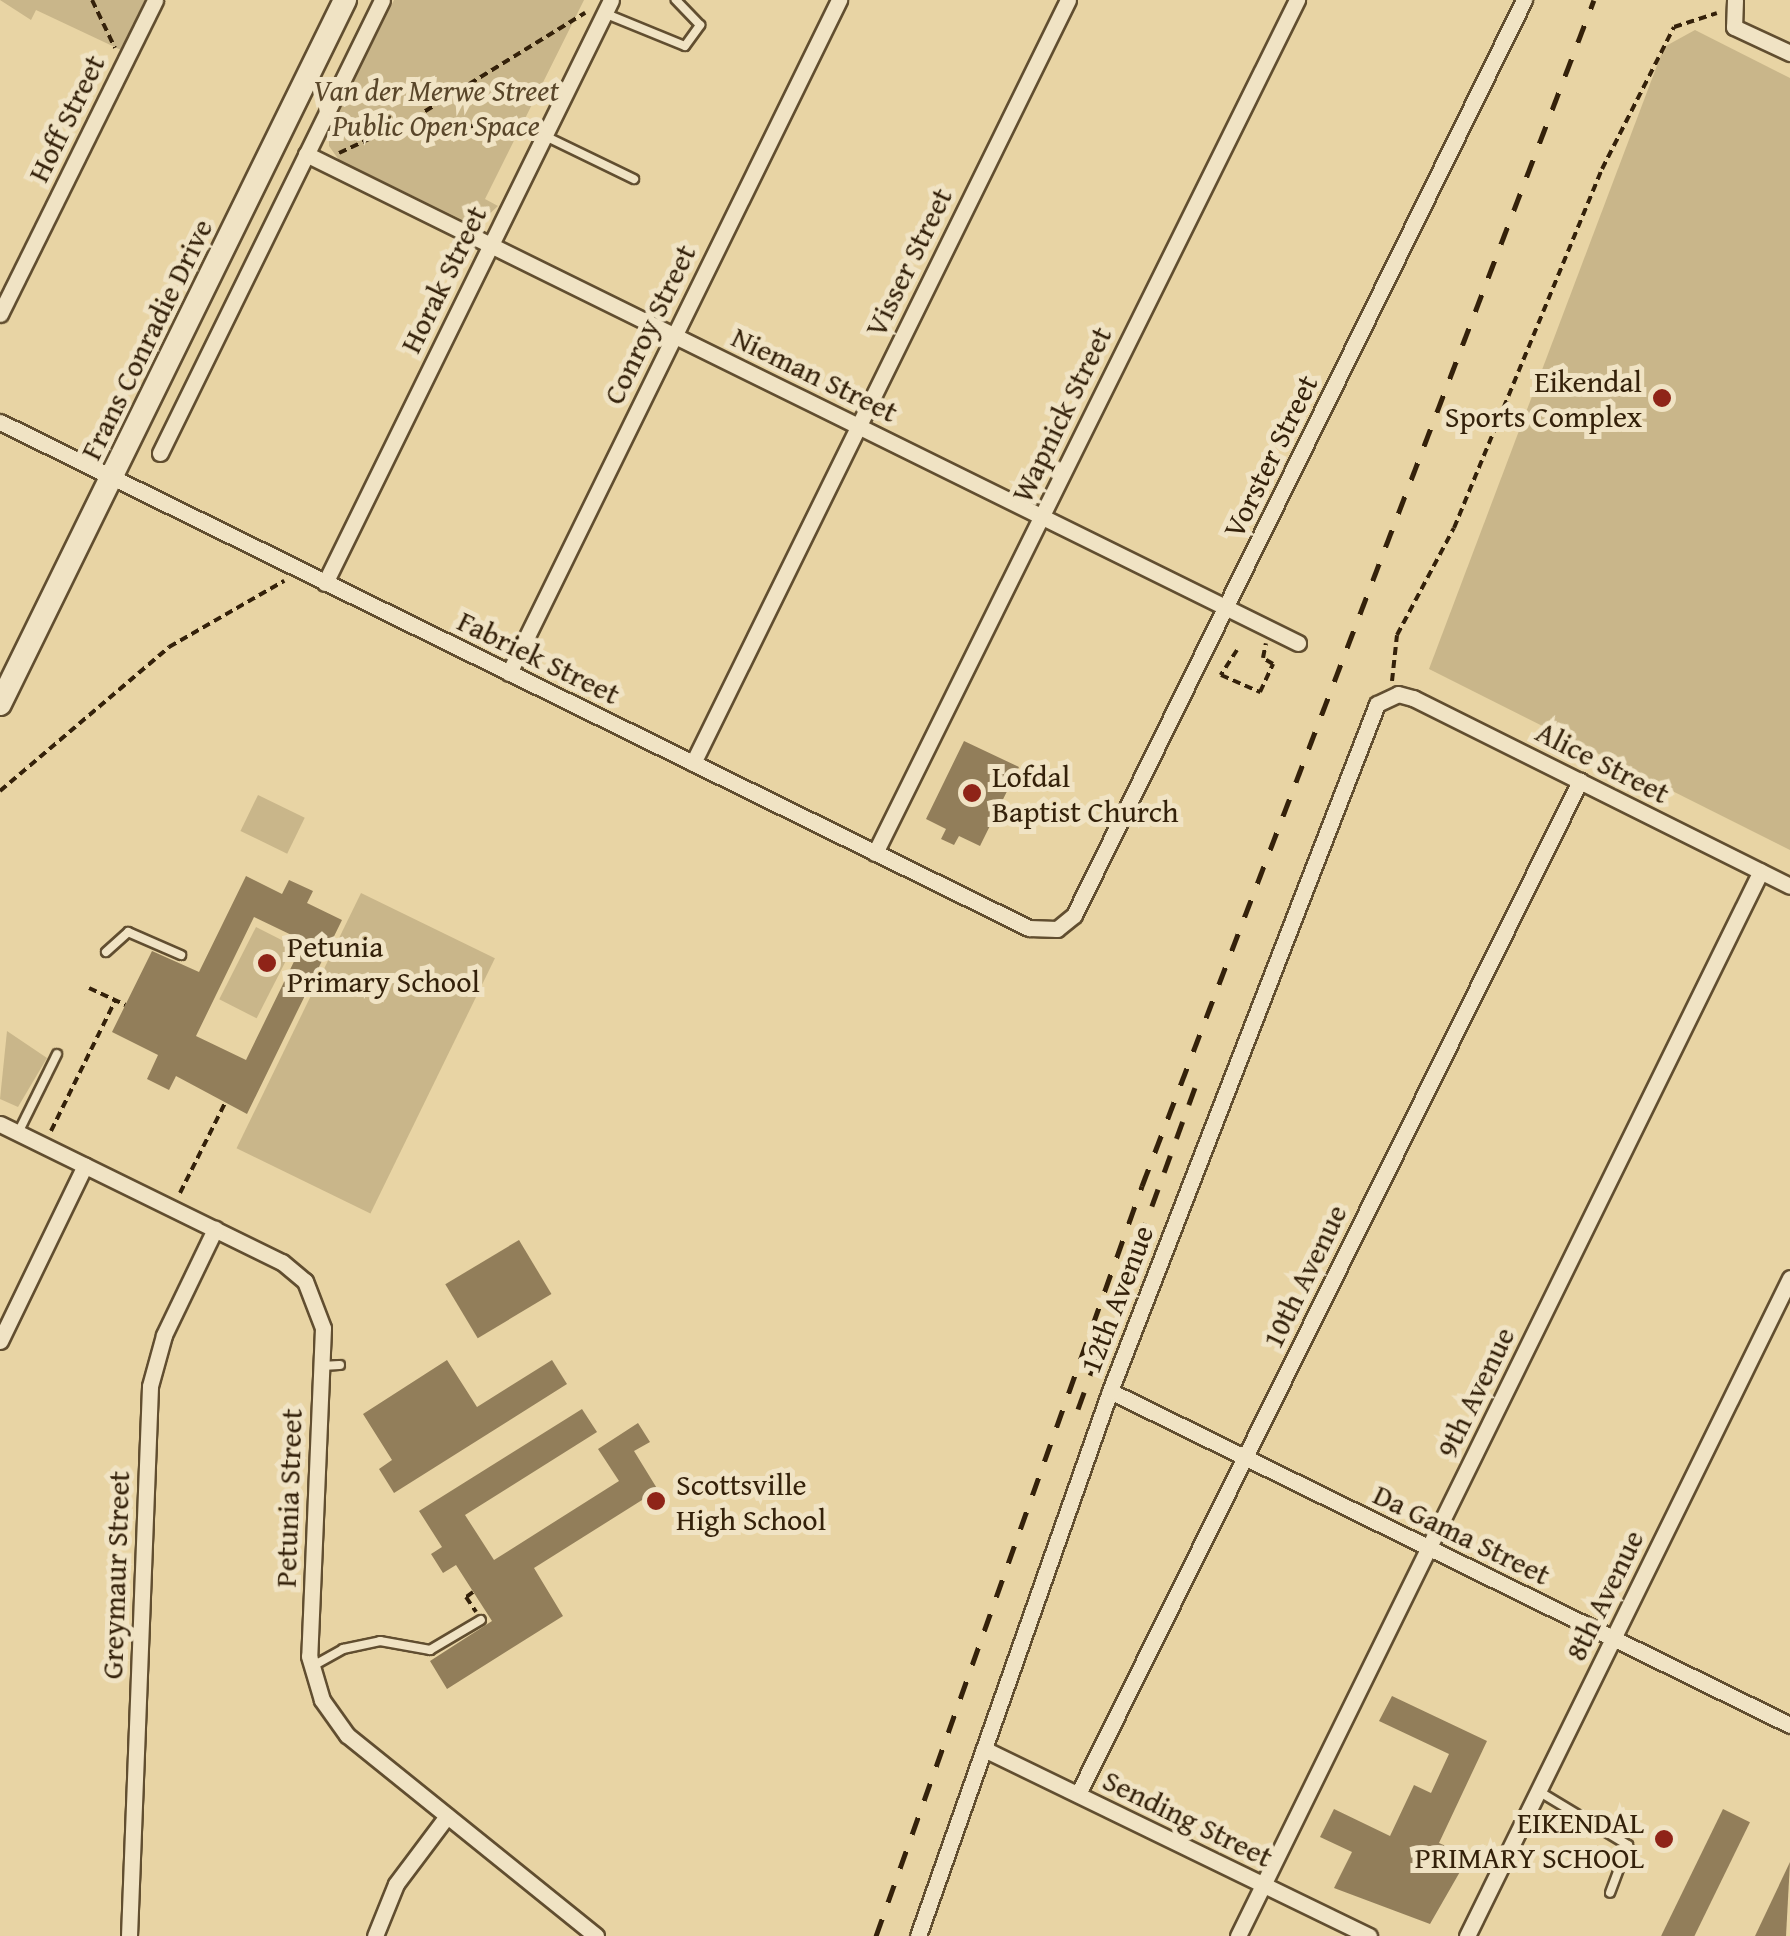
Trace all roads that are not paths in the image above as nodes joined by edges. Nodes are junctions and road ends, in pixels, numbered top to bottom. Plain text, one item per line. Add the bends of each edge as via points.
1 (154, 0) edge
2 (346, 0) edge
3 (382, 0) edge
4 (676, 0) edge
5 (839, 0) edge
6 (1068, 0) edge
7 (1296, 0) edge
8 (1524, 0) edge
9 (1733, 4) edge
10 (601, 8) edge
11 (1790, 53) edge
12 (544, 136) junction
13 (314, 158) junction
14 (634, 179) dead end
15 (491, 245) junction
16 (0, 314) edge
17 (674, 336) junction
18 (0, 422) edge
19 (858, 426) junction
20 (160, 453) dead end
21 (111, 478) junction
22 (1042, 516) junction
23 (325, 582) junction
24 (1226, 608) junction
25 (1298, 643) dead end
26 (509, 673) junction
27 (1390, 695) joint
28 (0, 704) edge
29 (692, 763) junction
30 (1580, 781) junction
31 (875, 853) junction
32 (1761, 872) junction
33 (1790, 886) edge
34 (1057, 929) joint
35 (106, 952) dead end
36 (181, 955) dead end
37 (57, 1054) dead end
38 (0, 1124) edge
39 (18, 1132) junction
40 (86, 1165) junction
41 (214, 1228) junction
42 (1790, 1278) edge
43 (0, 1341) edge
44 (340, 1365) dead end
45 (321, 1366) junction
46 (1110, 1391) junction
47 (1245, 1457) junction
48 (1429, 1548) junction
49 (481, 1620) road end
50 (1614, 1638) junction
51 (311, 1667) junction
52 (1790, 1725) edge
53 (984, 1749) junction
54 (1538, 1791) junction
55 (1078, 1794) junction
56 (447, 1816) junction
57 (1263, 1884) junction
58 (1610, 1893) dead end
59 (585, 1933) edge
60 (129, 1936) edge
61 (376, 1936) edge
62 (918, 1936) edge
63 (1238, 1936) edge
64 (1369, 1936) edge
65 (1467, 1936) edge

1 - 16 street, Hoff Street
2 - 21 street, Frans Conradie Drive
3 - 13 street
4 - 10 lane via 700,24 685,46
5 - 17 street, Conroy Street
6 - 19 street, Visser Street
7 - 22 street, Wapnick Street
8 - 24 street, Vorster Street
9 - 11 street via 1734,27
10 - 12 street, Horak Street
12 - 14 lane
12 - 15 street, Horak Street
13 - 15 street, Nieman Street
13 - 20 street
15 - 17 street, Nieman Street
15 - 23 street, Horak Street
17 - 19 street, Nieman Street
17 - 26 street, Conroy Street
18 - 21 street, Fabriek Street
19 - 22 street, Nieman Street
19 - 29 street, Visser Street
21 - 23 street, Fabriek Street
21 - 28 street, Frans Conradie Drive
22 - 24 street, Nieman Street
22 - 31 street, Wapnick Street
23 - 26 street, Fabriek Street
24 - 25 street, Nieman Street
24 - 34 street, Vorster Street via 1074,915
26 - 29 street, Fabriek Street
27 - 30 street, Alice Street via 1413,698
27 - 46 street, 12th Avenue via 1372,710
29 - 31 street, Fabriek Street
30 - 32 street, Alice Street
30 - 47 street, 10th Avenue
31 - 34 street, Fabriek Street via 1029,928
32 - 33 street, Alice Street
32 - 48 street, 9th Avenue
35 - 36 lane via 128,932
37 - 39 lane
38 - 39 street, Petunia Street
39 - 40 street, Petunia Street
40 - 41 street, Petunia Street
40 - 43 street
41 - 45 street, Petunia Street via 304,1282 321,1316
41 - 60 street, Greymaur Street via 164,1335 150,1386
42 - 50 street, 8th Avenue
44 - 45 lane
45 - 51 street, Petunia Street
46 - 47 street, Da Gama Street
46 - 53 street, 12th Avenue
47 - 48 street, Da Gama Street
47 - 55 street, 10th Avenue
48 - 50 street, Da Gama Street
48 - 57 street, 9th Avenue
49 - 51 lane via 438,1648 369,1643
50 - 52 street, Da Gama Street
50 - 54 street, 8th Avenue
51 - 56 street, Petunia Street via 322,1700 347,1735
53 - 55 street, Sending Street
53 - 62 street, 12th Avenue
54 - 58 lane via 1628,1846
54 - 65 street, 8th Avenue
55 - 57 street, Sending Street
56 - 59 street, Petunia Street
56 - 61 street via 396,1884
57 - 63 street, 9th Avenue
57 - 64 street, Sending Street

